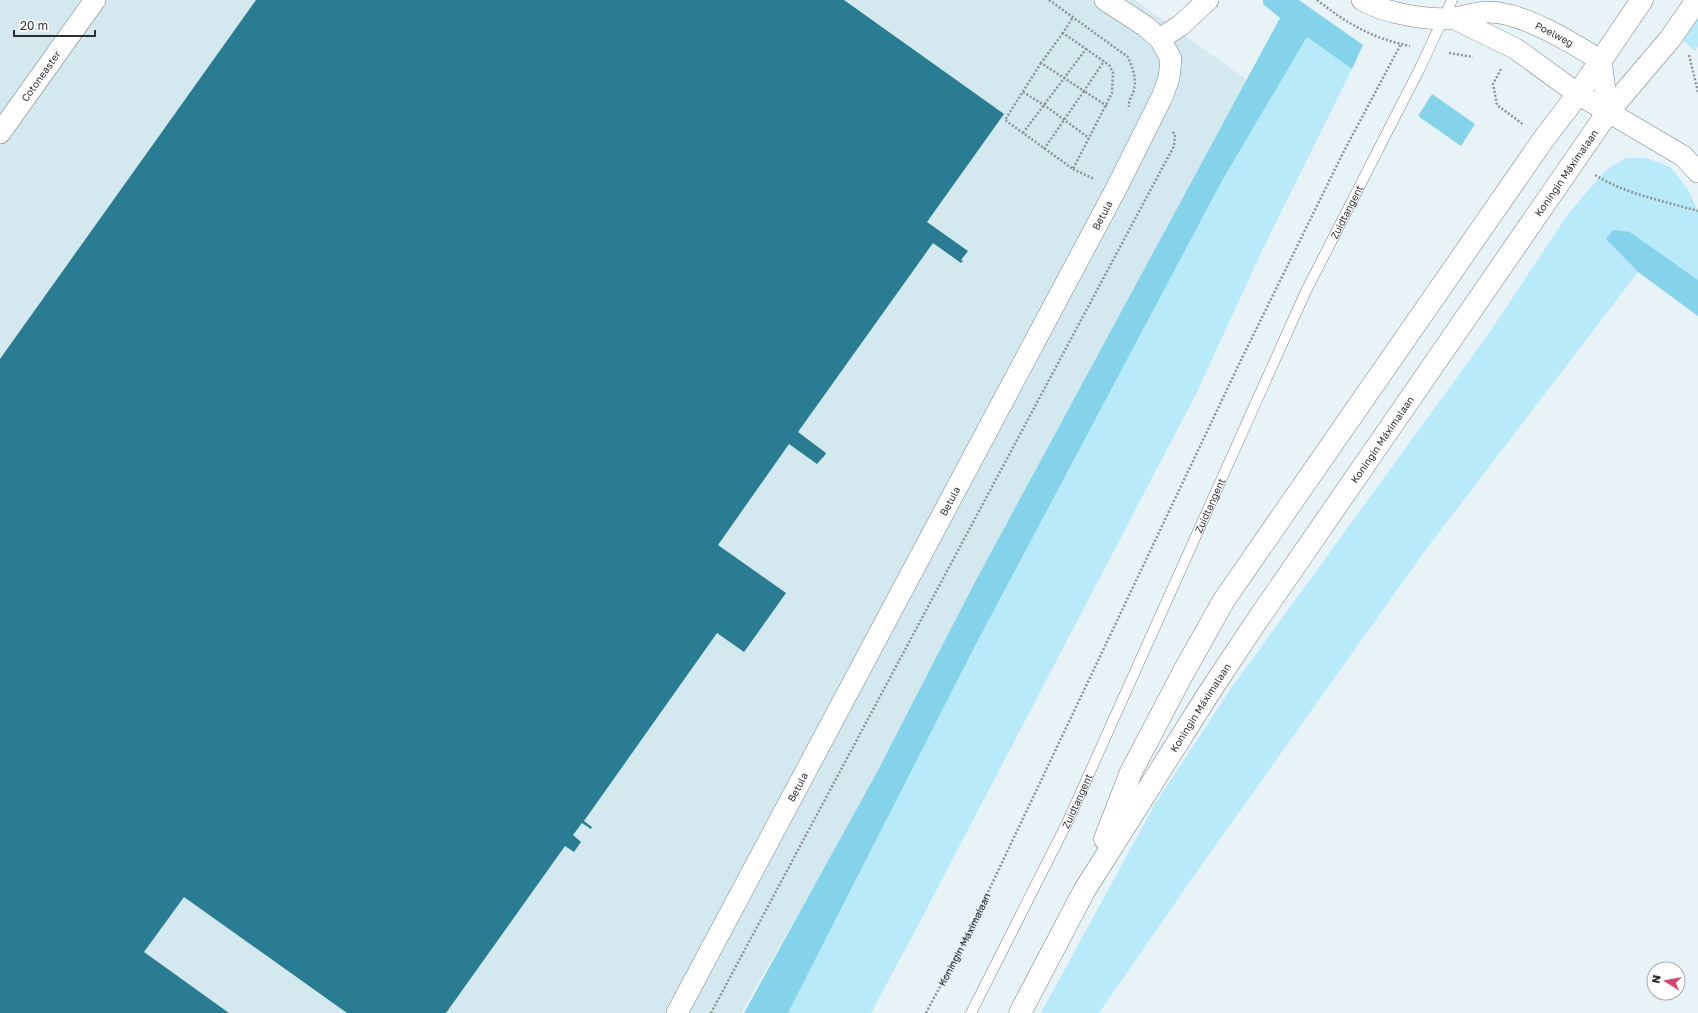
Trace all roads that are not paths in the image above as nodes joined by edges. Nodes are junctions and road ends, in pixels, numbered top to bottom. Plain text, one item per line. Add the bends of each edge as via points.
1 (94, 0) edge
2 (1105, 0) edge
3 (1208, 0) edge
4 (1362, 0) edge
5 (1642, 0) edge
6 (1697, 0) edge
7 (1449, 12) edge
8 (1160, 39) junction
9 (1601, 61) junction
10 (1578, 94) junction
11 (1608, 112) junction
12 (0, 133) edge
13 (1698, 172) edge
14 (1084, 891) junction
15 (677, 1013) edge
16 (971, 1013) edge
17 (1020, 1013) edge

1 - 12 street, Cotoneaster
2 - 8 street
3 - 8 street via 1181,25
4 - 7 street, Poelweg via 1401,14
5 - 9 main road, Koningin Máximalaan
6 - 11 main road, Koningin Máximalaan via 1670,39
7 - 9 street, Poelweg via 1508,14 1564,37
7 - 10 street, Poelweg via 1476,31 1504,42
7 - 16 lane, Zuidtangent via 1306,291 1067,823
8 - 15 street, Betula via 1171,59 1169,78 1162,97 1112,196
9 - 10 main road, Koningin Máximalaan
9 - 11 street
10 - 11 street, Poelweg
10 - 14 main road, Koningin Máximalaan via 1543,140 1224,600 1131,772
11 - 13 street, Poelweg via 1684,156
11 - 14 main road, Koningin Máximalaan via 1254,625
14 - 17 main road, Koningin Máximalaan

